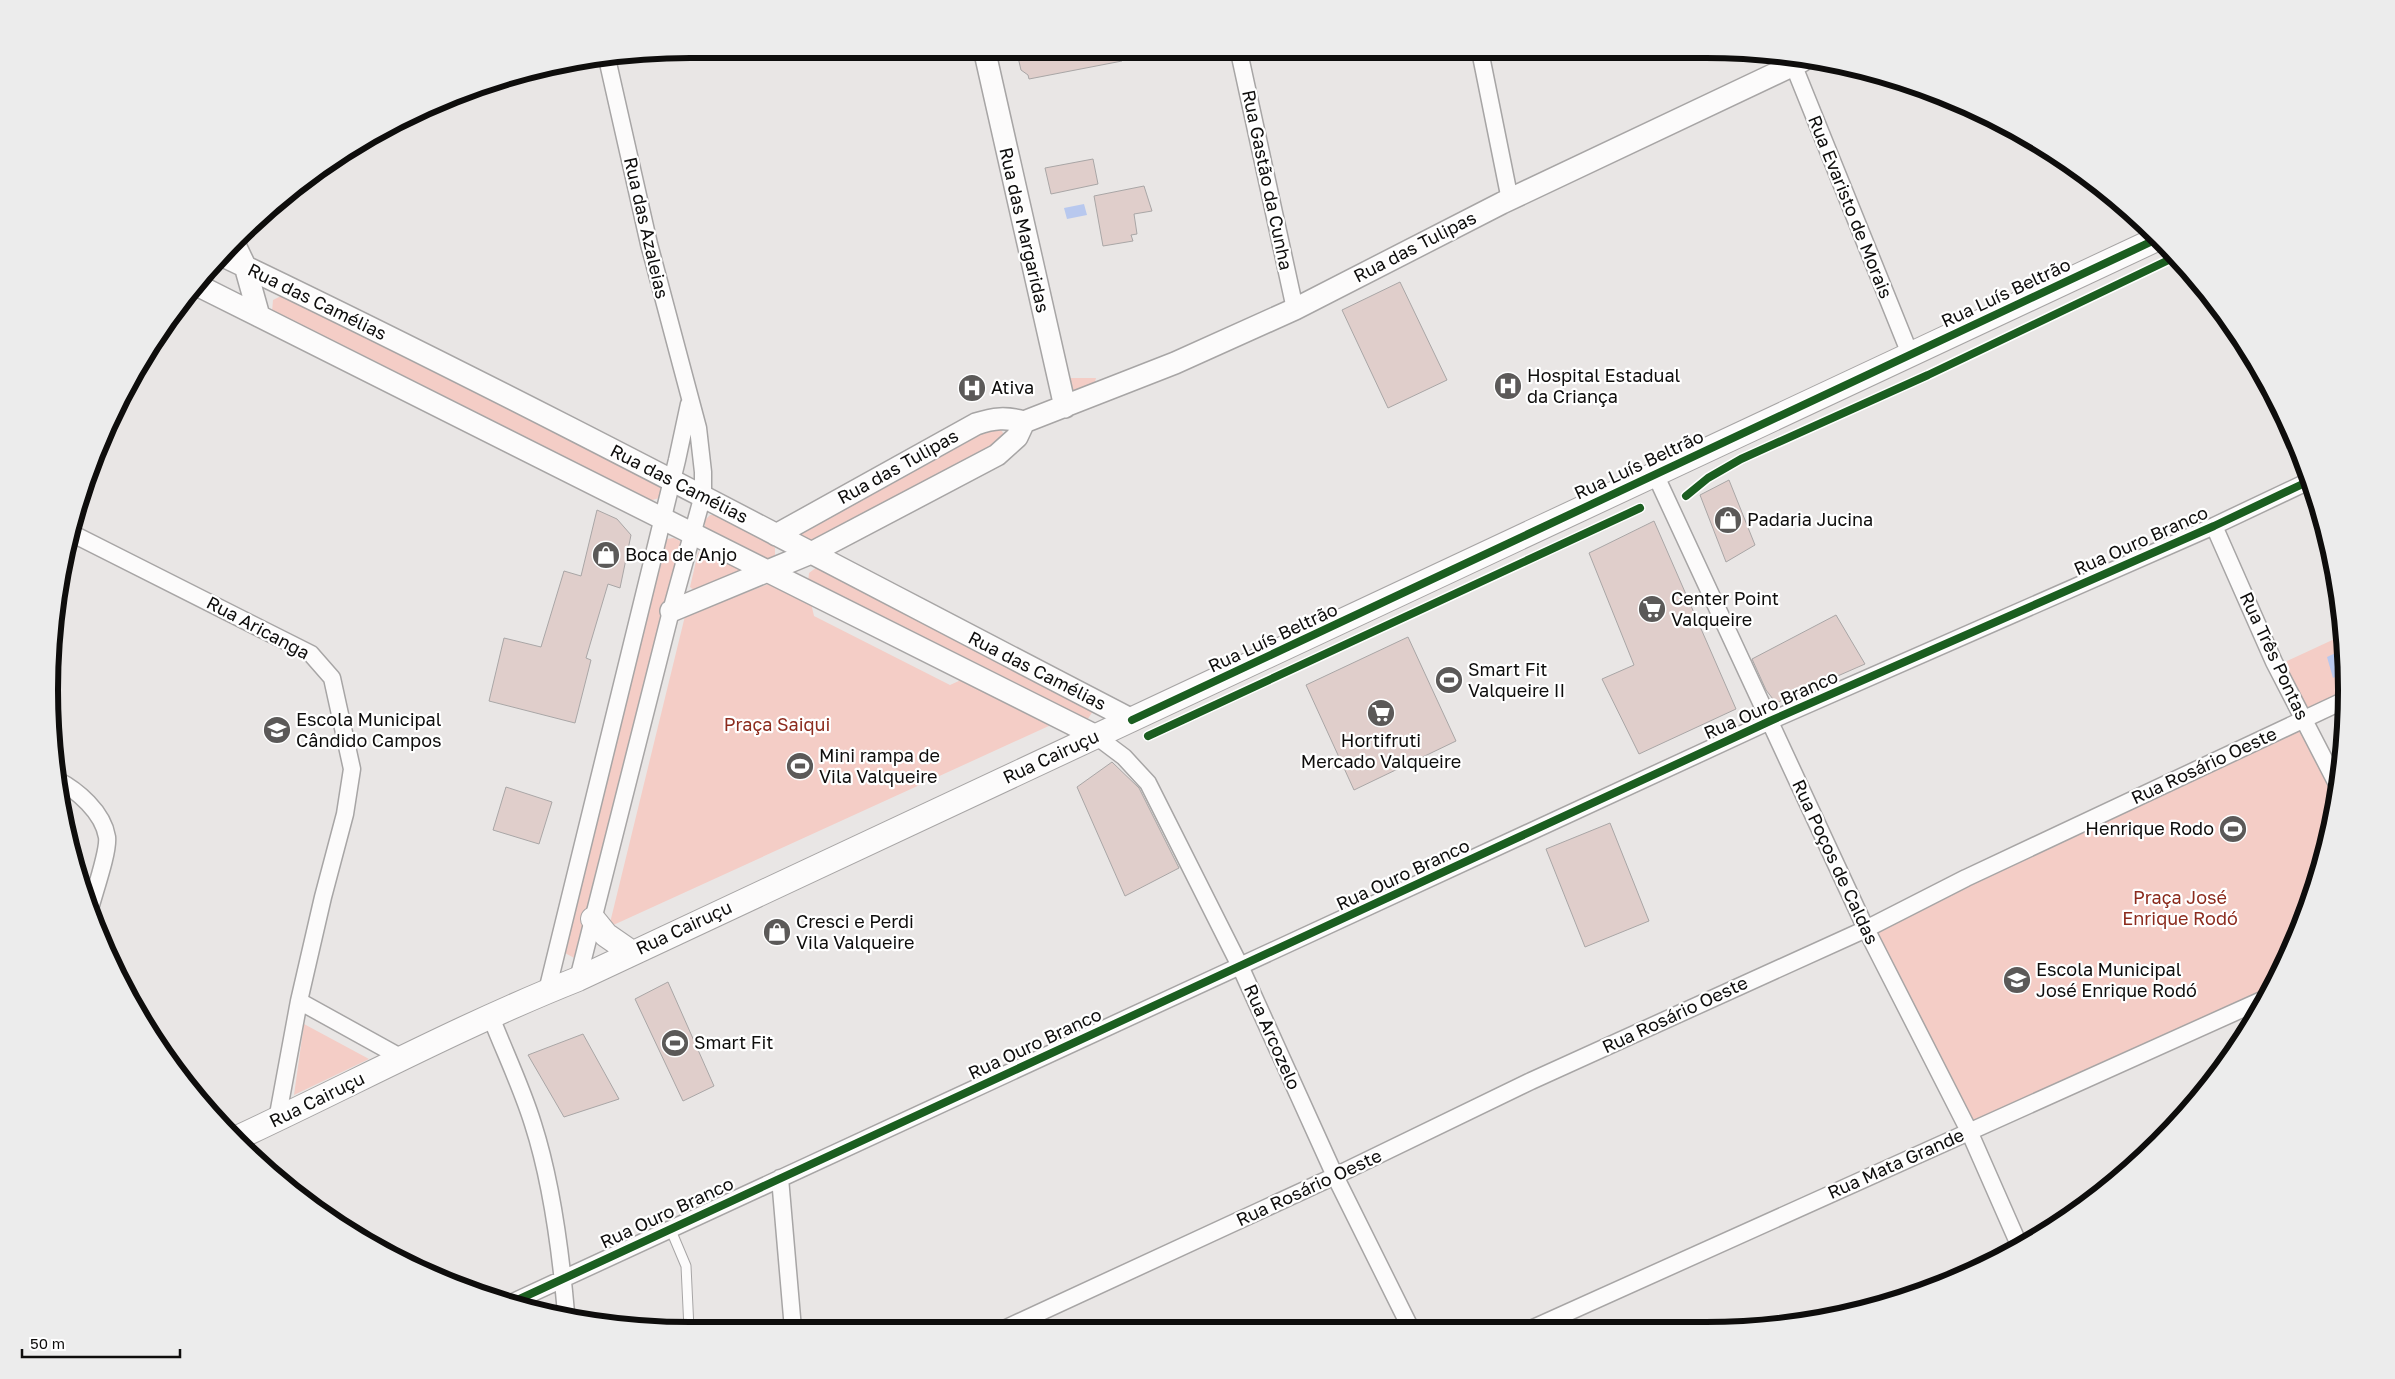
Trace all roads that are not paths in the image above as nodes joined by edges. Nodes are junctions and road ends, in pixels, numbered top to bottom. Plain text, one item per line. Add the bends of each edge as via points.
1 (986, 58) edge
2 (1240, 58) edge
3 (1481, 58) edge
4 (608, 63) edge
5 (1792, 64) edge
6 (1796, 64) edge
7 (1510, 200) junction
8 (2151, 242) edge
9 (237, 249) edge
10 (228, 258) edge
11 (245, 266) junction
12 (202, 288) edge
13 (1294, 309) junction
14 (259, 316) junction
15 (1910, 354) junction
16 (690, 402) junction
17 (1065, 407) junction
18 (1024, 422) junction
19 (1655, 474) junction
20 (672, 480) junction
21 (2303, 483) edge
22 (702, 495) junction
23 (663, 519) junction
24 (2214, 526) junction
25 (692, 533) junction
26 (776, 535) junction
27 (77, 536) edge
28 (811, 553) junction
29 (766, 572) junction
30 (671, 611) junction
31 (2337, 704) edge
32 (1132, 720) junction
33 (2304, 720) junction
34 (1770, 721) junction
35 (1096, 736) junction
36 (607, 748) junction
37 (635, 754) junction
38 (2332, 774) edge
39 (65, 785) edge
40 (93, 897) edge
41 (593, 919) junction
42 (1866, 929) junction
43 (632, 953) junction
44 (1240, 966) junction
45 (578, 979) junction
46 (547, 991) junction
47 (299, 1001) junction
48 (2252, 1007) edge
49 (491, 1018) junction
50 (402, 1058) junction
51 (277, 1120) junction
52 (1969, 1131) junction
53 (243, 1136) edge
54 (1335, 1176) junction
55 (780, 1178) junction
56 (670, 1228) junction
57 (2017, 1240) edge
58 (563, 1278) junction
59 (521, 1298) edge
60 (566, 1309) edge
61 (689, 1322) edge
62 (791, 1322) edge
63 (1019, 1322) edge
64 (1407, 1322) edge
65 (1546, 1322) edge

1 - 17 street, Rua das Margaridas
2 - 13 street, Rua Gastão da Cunha
3 - 7 street
4 - 16 street, Rua das Azaleias via 649,244
5 - 7 street, Rua das Tulipas
6 - 15 street, Rua Evaristo de Morais
7 - 13 street, Rua das Tulipas
8 - 15 main road, Rua Luís Beltrão
9 - 11 street
10 - 11 street, Rua das Camélias
11 - 14 street
11 - 20 street, Rua das Camélias
12 - 14 street, Rua das Camélias
13 - 17 street, Rua das Tulipas via 1175,363
14 - 23 street, Rua das Camélias
15 - 19 main road, Rua Luís Beltrão
16 - 20 street, Rua das Azaleias
16 - 22 street, Rua das Azaleias via 702,449
17 - 18 street, Rua das Tulipas
18 - 26 street, Rua das Tulipas via 993,418 976,424
18 - 28 street, Rua das Tulipas via 1017,437 997,455
19 - 32 main road, Rua Luís Beltrão
19 - 34 street, Rua Poços de Caldas
20 - 22 street, Rua das Camélias
20 - 23 street
21 - 24 street, Rua Ouro Branco
22 - 25 street
22 - 26 street, Rua das Camélias
23 - 25 street, Rua das Camélias
23 - 36 street
24 - 33 street, Rua Três Pontas via 2274,662
24 - 34 street, Rua Ouro Branco
25 - 29 street, Rua das Camélias
25 - 30 street
26 - 28 street, Rua das Camélias
27 - 47 street, Rua Aricanga via 310,654 332,678 352,769 345,814
28 - 29 street, Rua das Tulipas
28 - 32 street, Rua das Camélias
29 - 30 street, Rua das Tulipas
29 - 35 street, Rua das Camélias
30 - 37 street
31 - 33 street, Rua Rosário Oeste
32 - 35 main road, Rua Cairuçu
33 - 38 street, Rua Três Pontas
33 - 42 street, Rua Rosário Oeste via 1966,878
34 - 42 street, Rua Poços de Caldas
34 - 44 street, Rua Ouro Branco
35 - 43 main road, Rua Cairuçu
35 - 44 street, Rua Arcozelo via 1124,757 1148,783
36 - 37 street
36 - 46 street
37 - 41 street
39 - 40 street via 84,799 107,836
41 - 43 main road via 606,935
41 - 45 street
42 - 52 street, Rua Poços de Caldas
42 - 54 street, Rua Rosário Oeste via 1531,1081
43 - 45 main road, Rua Cairuçu
44 - 54 street, Rua Arcozelo
44 - 55 street, Rua Ouro Branco
45 - 46 main road, Rua Cairuçu
46 - 49 main road, Rua Cairuçu
47 - 50 street
47 - 51 street, Rua Aricanga
48 - 52 street, Rua Mata Grande
49 - 50 main road, Rua Cairuçu
49 - 58 street via 533,1125 545,1171
50 - 51 main road, Rua Cairuçu
51 - 53 main road, Rua Cairuçu
52 - 57 street, Rua Poços de Caldas
52 - 65 street, Rua Mata Grande
54 - 63 street, Rua Rosário Oeste
54 - 64 street, Rua Arcozelo
55 - 56 street, Rua Ouro Branco
55 - 62 street
56 - 58 street, Rua Ouro Branco
56 - 61 lane via 686,1266
58 - 59 street, Rua Ouro Branco
58 - 60 street

